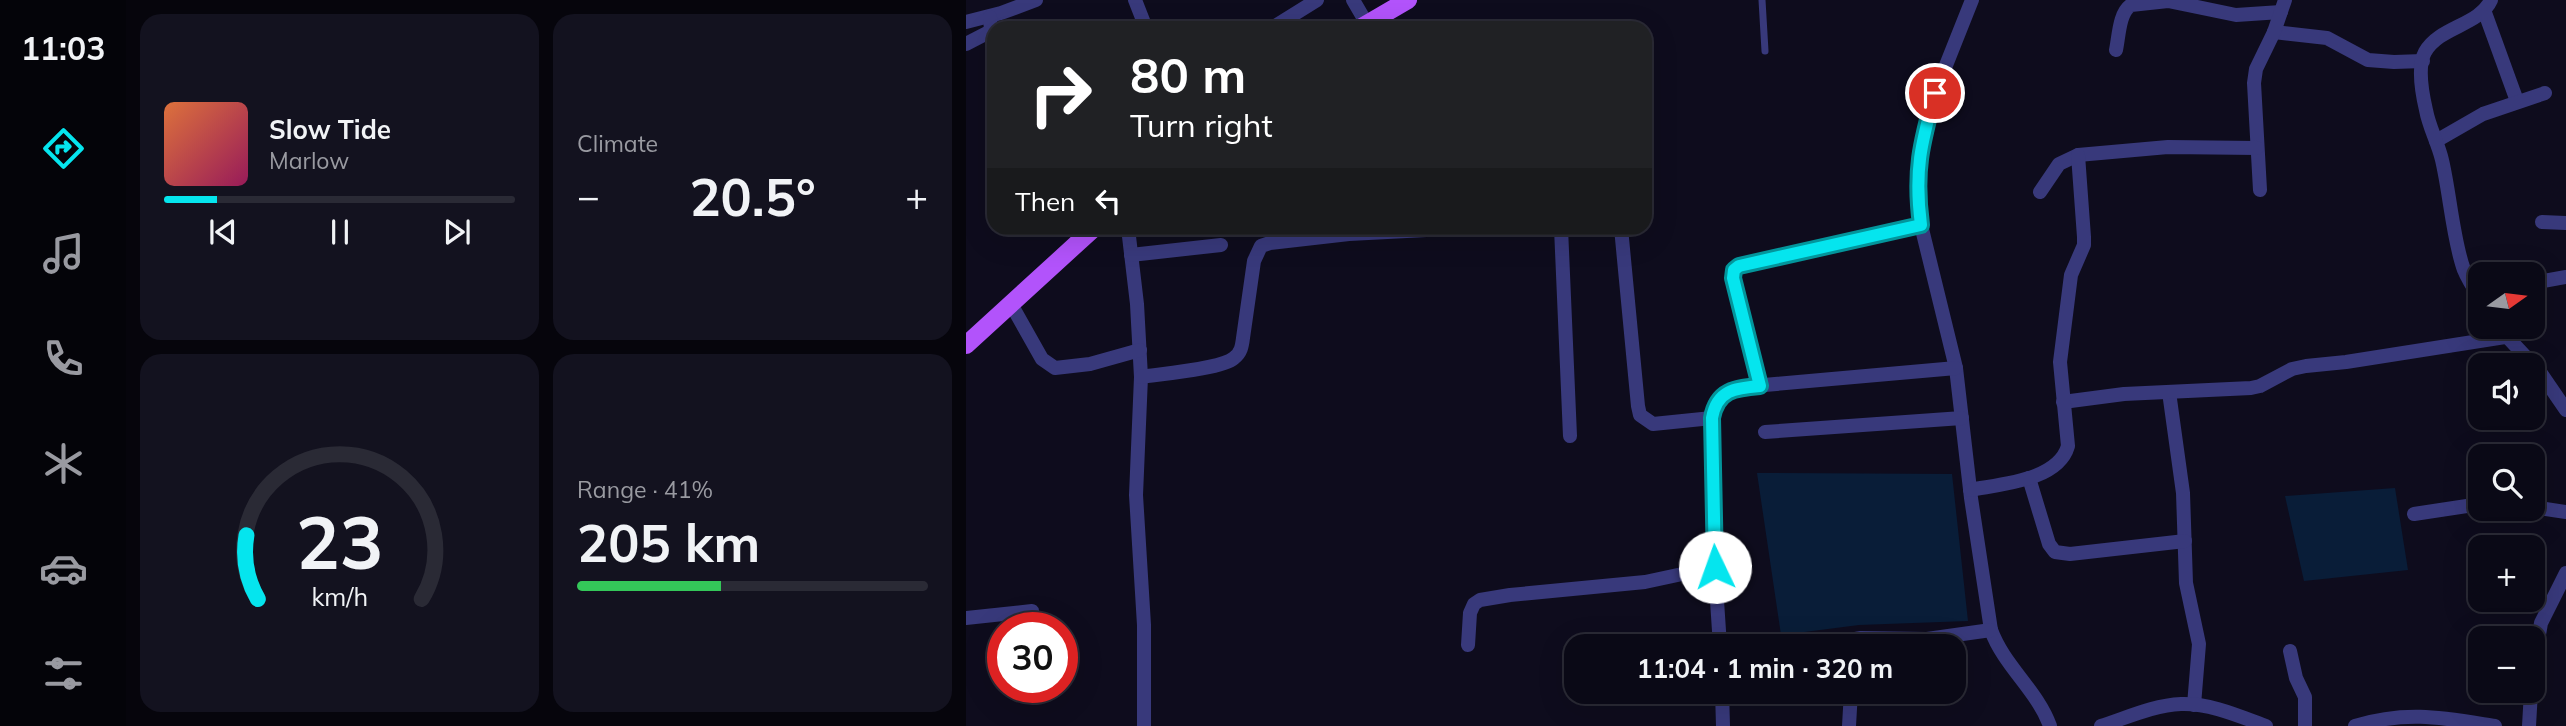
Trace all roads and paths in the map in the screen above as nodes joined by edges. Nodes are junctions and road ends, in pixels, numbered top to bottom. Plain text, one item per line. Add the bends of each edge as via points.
1 (1036, 0) edge
2 (1135, 0) edge
3 (1317, 0) edge
4 (1353, 0) edge
5 (1408, 0) edge
6 (1762, 0) edge
7 (1972, 0) edge
8 (2487, 5) edge
9 (2283, 6) edge
10 (1003, 21) edge
11 (1143, 21) edge
12 (1283, 21) edge
13 (1366, 21) edge
14 (1374, 21) edge
15 (966, 22) edge
16 (987, 28) edge
17 (987, 31) edge
18 (2274, 32) junction
19 (966, 44) edge
20 (2116, 50) dead end
21 (1765, 51) dead end
22 (2423, 61) junction
23 (2545, 93) dead end
24 (2517, 101) junction
25 (2436, 141) junction
26 (2257, 148) junction
27 (2078, 155) junction
28 (2260, 190) dead end
29 (2040, 192) dead end
30 (2542, 222) dead end
31 (2566, 223) edge
32 (1921, 225) junction
33 (1082, 235) edge
34 (1129, 235) edge
35 (1340, 235) edge
36 (1561, 235) edge
37 (1622, 235) edge
38 (1221, 245) dead end
39 (1131, 256) junction
40 (2468, 277) edge
41 (2566, 277) edge
42 (2545, 281) edge
43 (1011, 304) junction
44 (2468, 339) edge
45 (2510, 340) edge
46 (966, 345) edge
47 (1140, 350) junction
48 (1956, 368) junction
49 (1141, 377) junction
50 (1760, 386) junction
51 (2169, 392) junction
52 (2063, 402) junction
53 (2566, 410) edge
54 (1712, 418) junction
55 (1962, 418) junction
56 (1765, 432) dead end
57 (1570, 436) dead end
58 (2029, 478) junction
59 (1970, 490) junction
60 (2468, 506) edge
61 (2545, 510) edge
62 (2566, 512) edge
63 (2414, 514) dead end
64 (2185, 541) junction
65 (1715, 567) junction
66 (2566, 573) edge
67 (1032, 611) dead end
68 (966, 618) edge
69 (2540, 626) edge
70 (1991, 630) junction
71 (1719, 634) edge
72 (1963, 634) edge
73 (1468, 645) dead end
74 (2290, 651) dead end
75 (2530, 703) edge
76 (1722, 704) edge
77 (1850, 704) edge
78 (2194, 705) junction
79 (1144, 726) edge
80 (1723, 726) edge
81 (1849, 726) edge
82 (2050, 726) edge
83 (2101, 726) edge
84 (2266, 726) edge
85 (2305, 726) edge
86 (2356, 726) edge
87 (2495, 726) edge
88 (2529, 726) edge

1 - 10 street
2 - 11 street
3 - 12 street
4 - 13 street
5 - 14 main road
6 - 21 lane
7 - 32 street via 1935,93 1923,139 1918,167
8 - 22 street via 2441,35
8 - 24 street
9 - 18 street
9 - 20 street via 2236,15 2168,1 2131,5 2123,14
15 - 16 street
17 - 19 street
18 - 22 street via 2327,38 2368,60
18 - 26 street via 2256,69
22 - 25 street via 2426,112
23 - 24 street
24 - 25 street
25 - 40 street
26 - 27 street via 2168,147
26 - 28 street
27 - 29 street via 2059,164
27 - 52 street via 2084,245 2071,275 2067,302 2060,362
30 - 31 street
32 - 48 street
32 - 50 street via 1734,270
33 - 43 main road
34 - 39 street
35 - 49 street via 1261,246 1254,261 1236,358
36 - 57 street
37 - 54 street via 1640,415 1653,424
38 - 39 street
39 - 47 street
41 - 42 street
43 - 46 main road
43 - 47 street via 1042,359 1055,368
44 - 51 street via 2292,369 2251,388
45 - 53 street via 2540,372
47 - 49 street
48 - 50 street
48 - 55 street
49 - 79 street via 1136,495
50 - 54 street via 1728,391 1714,407
51 - 52 street
51 - 64 street
52 - 58 street via 2066,454 2051,468
54 - 65 street
55 - 56 street
55 - 59 street
58 - 59 street
58 - 64 street via 2055,552
59 - 70 street
60 - 63 street
61 - 62 street
64 - 78 street via 2188,597 2199,644
65 - 71 street
65 - 73 street via 1644,582 1480,600 1470,613
66 - 69 street
67 - 68 street
70 - 72 street
70 - 82 street
74 - 85 street via 2305,697
75 - 88 street
76 - 80 street
77 - 81 street
78 - 83 street via 2170,705
78 - 84 street
86 - 87 street via 2414,715

